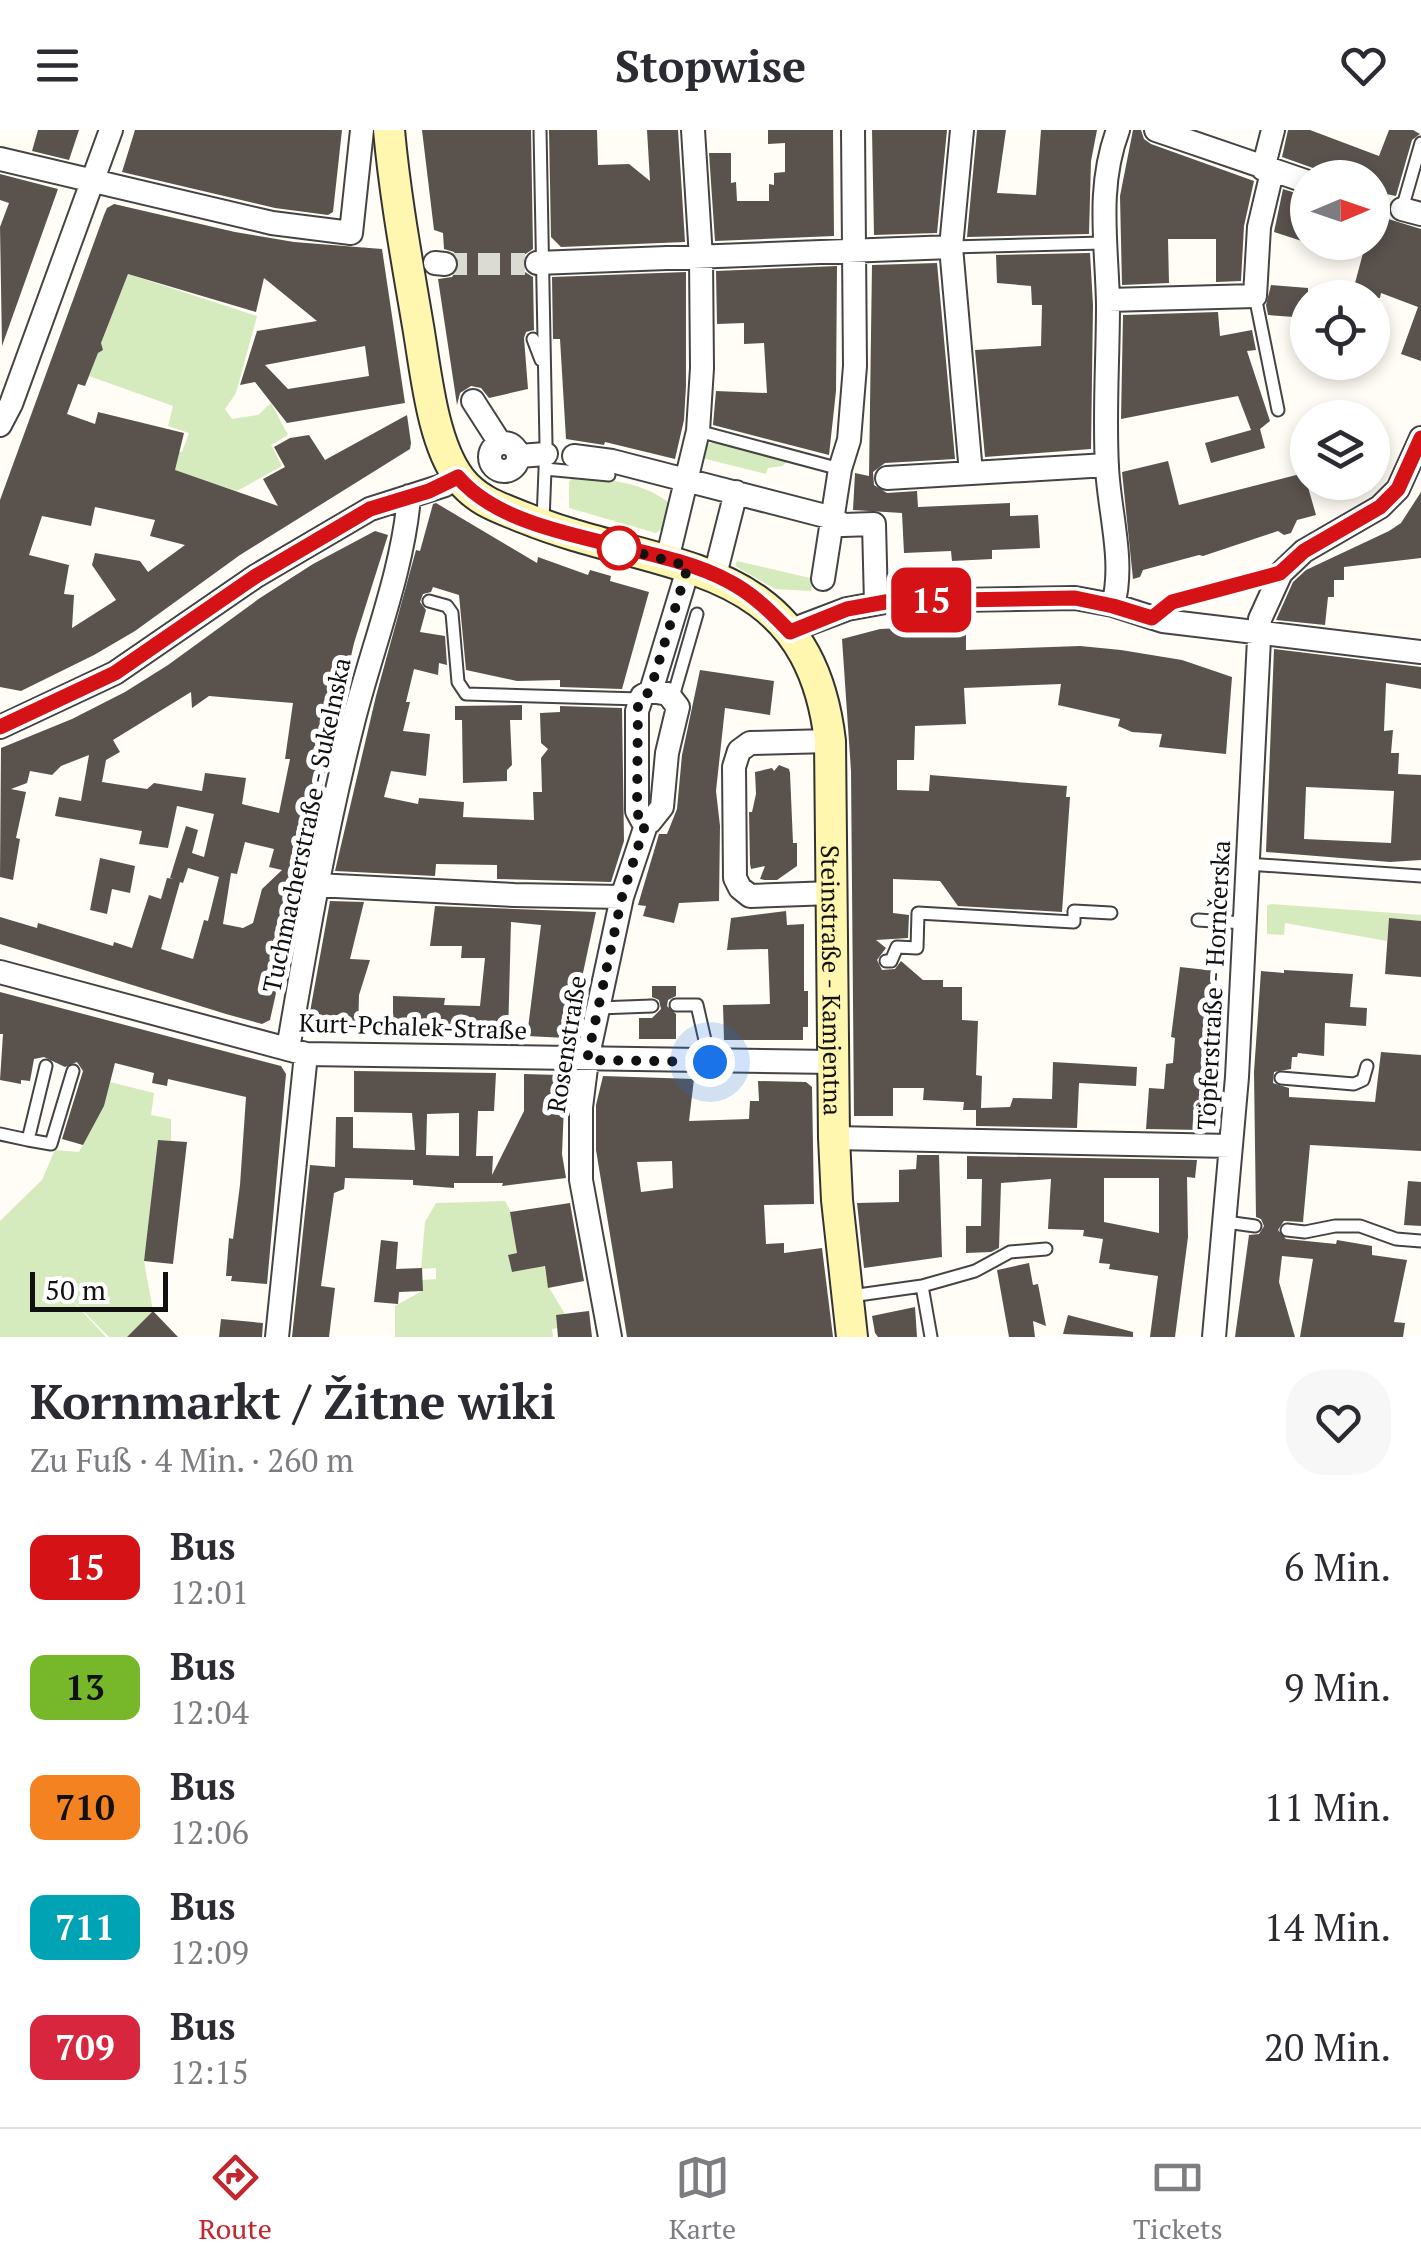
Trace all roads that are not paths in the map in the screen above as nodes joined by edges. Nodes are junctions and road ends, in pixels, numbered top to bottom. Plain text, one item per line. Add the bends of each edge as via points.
1 (110, 130) edge
2 (362, 130) edge
3 (390, 130) edge
4 (540, 130) edge
5 (693, 130) edge
6 (853, 130) edge
7 (962, 130) edge
8 (1118, 130) edge
9 (1156, 130) edge
10 (1273, 130) edge
11 (1421, 144) edge
12 (0, 160) edge
13 (1268, 170) junction
14 (1290, 177) edge
15 (92, 181) junction
16 (1407, 210) edge
17 (1102, 243) junction
18 (952, 248) junction
19 (855, 251) junction
20 (701, 258) junction
21 (533, 264) junction
22 (1254, 296) junction
23 (1108, 300) junction
24 (533, 339) dead end
25 (546, 374) junction
26 (473, 402) dead end
27 (1278, 410) dead end
28 (0, 426) edge
29 (698, 431) junction
30 (1421, 438) edge
31 (558, 458) junction
32 (1107, 466) junction
33 (840, 469) junction
34 (971, 474) junction
35 (608, 475) dead end
36 (458, 477) junction
37 (887, 478) dead end
38 (686, 480) junction
39 (736, 492) junction
40 (409, 496) junction
41 (833, 518) junction
42 (543, 525) junction
43 (690, 567) junction
44 (1280, 573) junction
45 (823, 579) dead end
46 (429, 600) dead end
47 (876, 603) junction
48 (1113, 606) junction
49 (697, 614) dead end
50 (1152, 618) junction
51 (790, 632) junction
52 (1257, 634) junction
53 (1421, 652) edge
54 (654, 695) junction
55 (0, 727) edge
56 (830, 741) junction
57 (646, 822) junction
58 (1247, 864) junction
59 (1421, 876) edge
60 (316, 885) junction
61 (832, 893) junction
62 (622, 897) junction
63 (1112, 914) dead end
64 (1198, 920) dead end
65 (1244, 923) junction
66 (886, 961) dead end
67 (0, 972) edge
68 (676, 1005) dead end
69 (652, 1006) dead end
70 (598, 1008) junction
71 (297, 1052) junction
72 (587, 1060) junction
73 (710, 1062) junction
74 (833, 1062) junction
75 (46, 1066) dead end
76 (1366, 1066) dead end
77 (73, 1071) dead end
78 (1281, 1078) dead end
79 (0, 1134) edge
80 (834, 1138) junction
81 (28, 1140) junction
82 (1232, 1146) junction
83 (1226, 1222) junction
84 (1255, 1226) dead end
85 (1286, 1230) dead end
86 (1421, 1241) edge
87 (1046, 1249) dead end
88 (922, 1286) junction
89 (847, 1296) junction
90 (277, 1337) edge
91 (610, 1337) edge
92 (852, 1337) edge
93 (931, 1337) edge
94 (1214, 1337) edge

1 - 15 street
2 - 15 street via 351,233
3 - 36 main road via 423,258 433,408
4 - 21 lane
5 - 20 street
6 - 19 street
7 - 18 street
8 - 17 street via 1102,195
9 - 13 street
10 - 13 street
11 - 16 lane
12 - 15 street
13 - 14 street
13 - 22 street
15 - 28 street
17 - 18 lane
17 - 23 street
18 - 19 street
18 - 34 street
19 - 20 street
19 - 33 street via 850,440
20 - 21 street
20 - 29 street
21 - 25 lane
22 - 23 street
22 - 27 lane
23 - 32 street
24 - 25 lane
25 - 31 lane
26 - 31 street via 509,450
29 - 33 lane
29 - 38 street
30 - 44 street via 1398,489 1380,507 1304,551
31 - 35 lane
31 - 38 street
31 - 42 lane
32 - 34 street
32 - 48 street via 1117,580
33 - 41 street
34 - 37 street
36 - 40 street
36 - 42 main road, Steinstraße - Kamjentna via 481,500
38 - 39 street
38 - 43 street
39 - 41 street
39 - 43 street
40 - 55 street via 370,509 256,576 115,673
40 - 60 street, Tuchmacherstraße - Sukelnska via 413,544 337,785
41 - 45 street
41 - 47 street via 843,525 882,519
42 - 43 main road, Steinstraße - Kamjentna
43 - 51 main road, Steinstraße - Kamjentna via 762,605
43 - 54 street
44 - 50 lane via 1172,602
44 - 52 street, Töpferstraße - Hornčerska
46 - 54 lane via 452,613 458,682 466,694
47 - 48 street via 1075,598
47 - 51 street
48 - 50 street
49 - 54 lane
50 - 52 street
51 - 56 main road, Steinstraße - Kamjentna via 820,686
52 - 53 street
52 - 58 street, Töpferstraße - Hornčerska
54 - 57 street via 637,811
54 - 57 street, Rosenstraße via 678,707 662,807
56 - 61 main road, Steinstraße - Kamjentna
56 - 61 street via 750,743 739,751 735,878 750,896
57 - 62 street, Rosenstraße
58 - 59 lane
58 - 65 street, Töpferstraße - Hornčerska
60 - 62 street
60 - 71 street, Tuchmacherstraße - Sukelnska
61 - 74 main road, Steinstraße - Kamjentna via 842,960
62 - 70 street, Rosenstraße
63 - 66 lane via 1074,911 1074,922 918,913 917,948 897,947
64 - 65 lane
65 - 82 street, Töpferstraße - Hornčerska via 1246,1077
67 - 71 street, Kurt-Pchalek-Straße
68 - 73 lane via 698,1005
69 - 70 lane
70 - 72 street, Rosenstraße
71 - 72 street, Kurt-Pchalek-Straße
71 - 90 street, Tuchmacherstraße - Sukelnska
72 - 73 street, Kurt-Pchalek-Straße
72 - 91 street, Rosenstraße via 581,1180
73 - 74 street, Kurt-Pchalek-Straße
74 - 80 main road, Steinstraße - Kamjentna
75 - 81 lane
76 - 78 lane via 1363,1080 1354,1084
77 - 81 lane via 51,1144
79 - 81 lane
80 - 82 street
80 - 89 main road, Steinstraße - Kamjentna
82 - 83 street, Töpferstraße - Hornčerska
83 - 84 lane
83 - 94 street, Töpferstraße - Hornčerska
85 - 86 lane via 1360,1226
87 - 88 lane via 1010,1252 975,1272
88 - 89 lane
88 - 93 lane
89 - 92 main road, Steinstraße - Kamjentna

